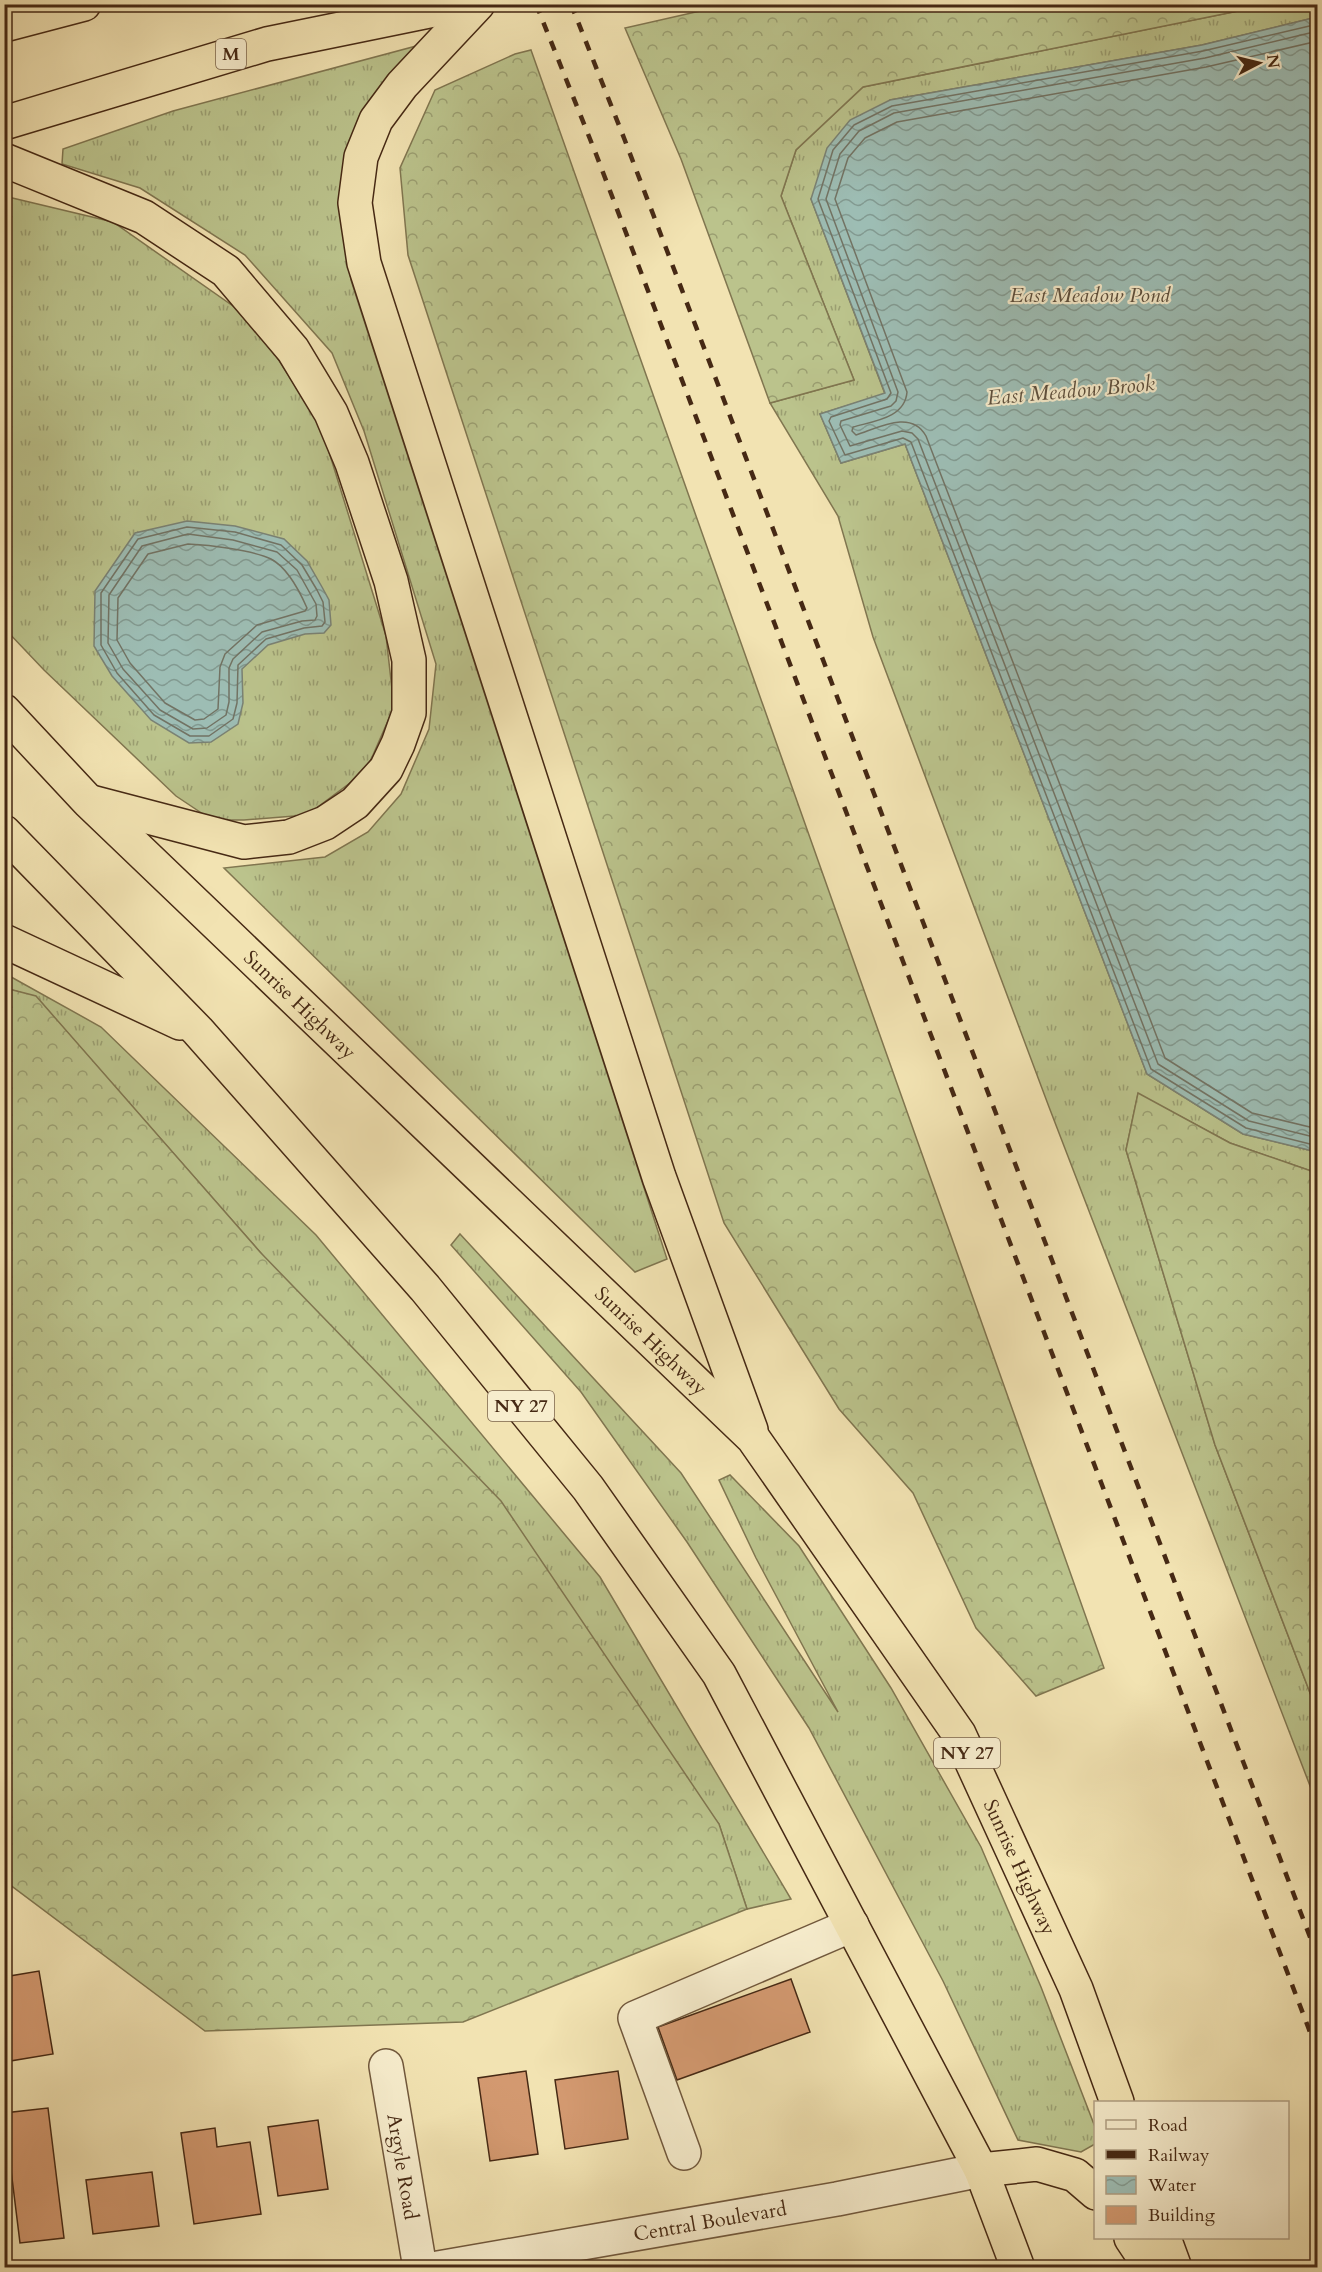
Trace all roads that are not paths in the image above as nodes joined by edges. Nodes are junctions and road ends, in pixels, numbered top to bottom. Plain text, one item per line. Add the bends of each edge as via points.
1 (84, 4) edge
2 (463, 4) edge
3 (478, 4) edge
4 (4, 25) edge
5 (4, 123) edge
6 (4, 160) edge
7 (4, 711) edge
8 (88, 801) junction
9 (4, 832) edge
10 (4, 941) edge
11 (198, 1031) junction
12 (753, 1438) junction
13 (852, 1925) junction
14 (386, 2066) dead end
15 (1116, 2101) edge
16 (684, 2153) dead end
17 (981, 2170) junction
18 (1094, 2192) edge
19 (1132, 2239) edge
20 (1164, 2239) edge
21 (420, 2268) edge
22 (438, 2268) edge
23 (1018, 2268) edge
24 (1151, 2268) edge
25 (1175, 2268) edge

1 - 4 highway
2 - 5 highway, M via 267,44
3 - 12 highway via 402,85 376,120 361,157 355,203 364,262 659,1177
6 - 8 highway via 144,217 226,271 293,350 331,413 352,463 390,581 409,660 410,713 386,769 354,802 325,823 289,837 244,842
7 - 8 highway, Sunrise Highway / NY 27
8 - 12 highway, Sunrise Highway / NY 27
9 - 11 highway, NY 27
10 - 11 highway
11 - 13 highway, NY 27 via 425,1288 588,1488 719,1674
12 - 15 highway, Sunrise Highway / NY 27 via 959,1734 1076,1989
13 - 16 street via 635,2018
13 - 17 highway, NY 27
14 - 21 street, Argyle Road
17 - 18 highway via 1037,2164 1075,2175
17 - 22 street, Central Boulevard
17 - 23 highway, NY 27
19 - 24 highway
20 - 25 highway

